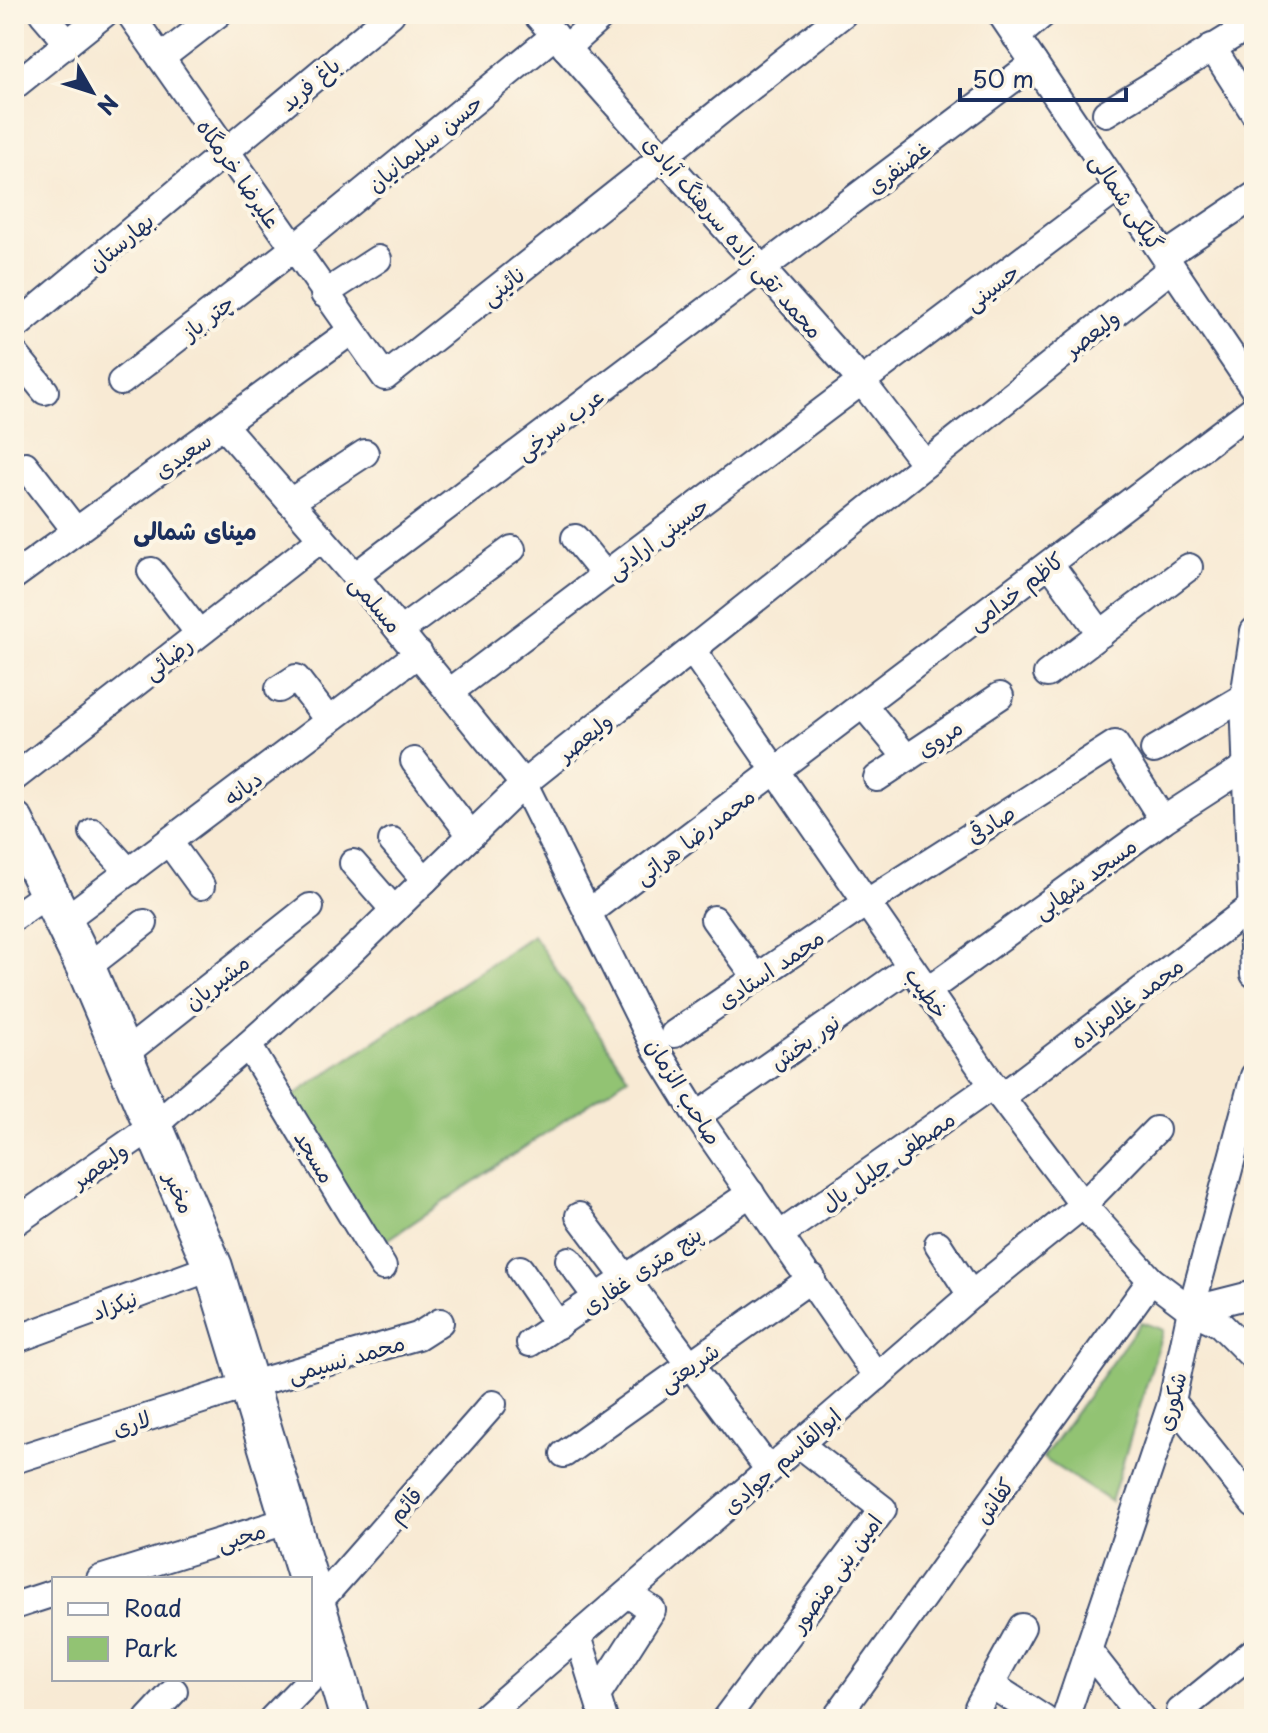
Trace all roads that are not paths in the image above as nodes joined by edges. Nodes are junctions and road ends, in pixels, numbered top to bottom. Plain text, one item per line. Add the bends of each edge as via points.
1 (43, 14) edge
2 (104, 14) edge
3 (130, 14) edge
4 (218, 14) edge
5 (536, 14) edge
6 (604, 14) edge
7 (843, 14) edge
8 (1001, 14) edge
9 (1043, 14) edge
10 (1245, 14) edge
11 (373, 20) edge
12 (1016, 37) junction
13 (560, 41) junction
14 (68, 43) junction
15 (1212, 47) junction
16 (161, 58) junction
17 (1034, 63) junction
18 (14, 86) edge
19 (1106, 113) dead end
20 (1254, 113) edge
21 (226, 153) junction
22 (664, 157) junction
23 (1118, 188) junction
24 (1254, 196) edge
25 (293, 249) junction
26 (378, 259) dead end
27 (1169, 262) junction
28 (762, 269) junction
29 (324, 294) junction
30 (14, 328) edge
31 (350, 332) junction
32 (14, 353) edge
33 (121, 382) dead end
34 (863, 383) junction
35 (1254, 389) edge
36 (45, 391) dead end
37 (1254, 408) edge
38 (223, 425) junction
39 (365, 453) dead end
40 (925, 464) junction
41 (25, 465) dead end
42 (290, 502) junction
43 (76, 531) junction
44 (322, 538) junction
45 (575, 538) dead end
46 (512, 549) dead end
47 (1050, 564) junction
48 (1189, 567) dead end
49 (151, 571) dead end
50 (605, 575) junction
51 (14, 576) edge
52 (355, 576) junction
53 (400, 631) junction
54 (1254, 631) edge
55 (198, 632) junction
56 (1101, 634) junction
57 (692, 650) junction
58 (419, 653) junction
59 (1047, 674) dead end
60 (279, 689) dead end
61 (451, 691) junction
62 (1000, 696) dead end
63 (1244, 697) junction
64 (864, 706) junction
65 (329, 721) junction
66 (1154, 750) dead end
67 (907, 758) junction
68 (414, 761) dead end
69 (1245, 767) junction
70 (777, 773) junction
71 (14, 778) edge
72 (877, 778) dead end
73 (525, 786) junction
74 (1163, 820) junction
75 (14, 821) edge
76 (93, 832) dead end
77 (471, 835) junction
78 (392, 841) dead end
79 (169, 842) junction
80 (353, 863) dead end
81 (129, 872) junction
82 (425, 880) junction
83 (201, 886) dead end
84 (866, 903) junction
85 (57, 906) junction
86 (310, 907) dead end
87 (1251, 907) junction
88 (394, 910) junction
89 (589, 912) junction
90 (14, 917) edge
91 (714, 919) dead end
92 (144, 923) dead end
93 (1253, 943) edge
94 (910, 967) junction
95 (86, 968) junction
96 (1254, 974) edge
97 (756, 977) junction
98 (927, 991) junction
99 (674, 1034) dead end
100 (248, 1045) junction
101 (123, 1055) junction
102 (1254, 1076) edge
103 (997, 1091) junction
104 (697, 1116) junction
105 (153, 1126) junction
106 (1156, 1130) dead end
107 (1243, 1155) edge
108 (751, 1193) junction
109 (1083, 1205) junction
110 (579, 1216) dead end
111 (14, 1223) edge
112 (781, 1234) junction
113 (938, 1244) dead end
114 (569, 1260) dead end
115 (213, 1267) junction
116 (383, 1267) dead end
117 (520, 1269) dead end
118 (812, 1278) junction
119 (1151, 1280) junction
120 (626, 1281) junction
121 (1254, 1294) edge
122 (971, 1295) junction
123 (598, 1299) junction
124 (1191, 1310) junction
125 (440, 1322) dead end
126 (558, 1325) junction
127 (14, 1340) edge
128 (530, 1343) dead end
129 (1254, 1358) edge
130 (688, 1366) junction
131 (877, 1377) junction
132 (249, 1385) junction
133 (1172, 1401) junction
134 (493, 1404) dead end
135 (799, 1444) junction
136 (564, 1454) dead end
137 (14, 1460) edge
138 (769, 1470) junction
139 (1254, 1504) edge
140 (290, 1520) junction
141 (106, 1577) edge
142 (307, 1577) edge
143 (312, 1588) edge
144 (312, 1592) edge
145 (52, 1594) edge
146 (629, 1595) junction
147 (14, 1606) edge
148 (1022, 1627) dead end
149 (578, 1636) junction
150 (1088, 1650) junction
151 (1254, 1651) edge
152 (331, 1658) junction
153 (312, 1678) edge
154 (309, 1681) edge
155 (174, 1691) dead end
156 (600, 1707) edge
157 (1180, 1711) dead end
158 (148, 1719) edge
159 (272, 1719) edge
160 (350, 1719) edge
161 (482, 1719) edge
162 (725, 1719) edge
163 (835, 1719) edge
164 (1044, 1719) edge
165 (1065, 1719) edge
166 (1142, 1719) edge

1 - 14 street
2 - 14 street
3 - 16 street, علیرضا خرمگاه
4 - 16 street
5 - 13 street, محمد تقی زاده سرهنگ آبادی
6 - 13 street, حسن سلیمانیان
7 - 22 street
8 - 12 street, گيلکی شمالی
9 - 12 street
10 - 15 street via 1252,24
11 - 21 street, باغ فرید
12 - 17 street, گيلکی شمالی
13 - 22 street, محمد تقی زاده سرهنگ آبادی
13 - 25 street, حسن سلیمانیان
14 - 18 street
15 - 19 street
15 - 20 street
16 - 21 street, علیرضا خرمگاه
17 - 23 street, گيلکی شمالی
17 - 28 street, غضنفری
21 - 25 street, علیرضا خرمگاه
21 - 30 street, بهارستان
22 - 28 street, محمد تقی زاده سرهنگ آبادی
22 - 31 street, نائینی via 385,377
23 - 27 street, گيلکی شمالی
23 - 34 street, حسینی
24 - 27 street, ولیعصر
25 - 29 street, علیرضا خرمگاه
25 - 33 street, چتر باز
26 - 29 street
27 - 35 street, گيلکی شمالی
27 - 40 street, ولیعصر
28 - 34 street, محمد تقی زاده سرهنگ آبادی
28 - 52 street, عرب سرخی
29 - 31 street, علیرضا خرمگاه
31 - 38 street, سعیدی
32 - 36 street
34 - 40 street, محمد تقی زاده سرهنگ آبادی
34 - 50 street, حسینی ارادتی
37 - 47 street, کاظم خدامی
38 - 42 street, مسلمی
38 - 43 street, سعیدی
39 - 42 street
40 - 57 street, ولیعصر
41 - 43 street
42 - 44 street, مسلمی
43 - 51 street, سعیدی
44 - 52 street, مسلمی
44 - 55 street, رضائی
45 - 50 street
46 - 53 street
47 - 56 street
47 - 64 street, کاظم خدامی
48 - 56 street
49 - 55 street
50 - 61 street, حسینی ارادتی
52 - 53 street, مسلمی
53 - 58 street, مسلمی
54 - 63 street
55 - 71 street, رضائی
56 - 59 street
57 - 70 street, خطیب
57 - 73 street, ولیعصر
58 - 61 street, مسلمی
58 - 65 street, دیانه
60 - 65 street via 296,678
61 - 73 street, مسلمی
62 - 67 street, مروی
63 - 66 street
63 - 69 street
64 - 67 street
64 - 70 street, کاظم خدامی
65 - 79 street, دیانه
67 - 72 street, مروی
68 - 77 street
69 - 74 street, مسجد شهابی
69 - 87 street
70 - 84 street, خطیب
70 - 89 street, محمدرضا هراتی
73 - 77 street, ولیعصر
73 - 89 street, صاحب الزمان
74 - 84 street, صادقی via 1115,744
74 - 98 street, مسجد شهابی
75 - 85 main road, مخبر
76 - 81 street
77 - 82 street, ولیعصر
78 - 82 street
79 - 81 street, دیانه
79 - 83 street
80 - 88 street
81 - 85 street, دیانه
82 - 88 street, ولیعصر
84 - 94 street, خطیب
84 - 97 street, محمد استادی
85 - 90 street, دیانه
85 - 95 main road, مخبر
86 - 101 street, مشیریان
87 - 93 street
87 - 103 street, محمد غلامزاده
88 - 100 street, ولیعصر
89 - 104 street, صاحب الزمان via 655,1048
91 - 97 street
92 - 95 street
93 - 96 street
94 - 98 street, خطیب
94 - 104 street, نور بخش
95 - 101 main road, مخبر
97 - 99 street, محمد استادی
98 - 103 street, خطیب
100 - 105 street, ولیعصر
100 - 116 street, مسجد
101 - 105 main road, مخبر
102 - 107 street, شکوری
103 - 109 street, خطیب
103 - 112 street, مصطفی جلیل بال
104 - 108 street, صاحب الزمان
105 - 111 street, ولیعصر
105 - 115 main road, مخبر
106 - 109 street, ابوالقاسم جوادی
107 - 124 street, شکوری
108 - 112 street, صاحب الزمان
108 - 120 street, پنج متری غفاری
109 - 119 street, خطیب
109 - 122 street, ابوالقاسم جوادی
110 - 120 street
112 - 118 street, صاحب الزمان
113 - 122 street
114 - 123 street
115 - 127 street, نیکزاد
115 - 132 main road, مخبر
117 - 126 street
118 - 130 street, شریعتی
118 - 131 street, صاحب الزمان
119 - 124 street, خطیب
119 - 163 street, کفاش
120 - 123 street, پنج متری غفاری
120 - 130 street
121 - 124 street
122 - 131 street, ابوالقاسم جوادی
123 - 126 street, پنج متری غفاری
124 - 129 street, خطیب via 1220,1324
124 - 133 street, شکوری
125 - 132 street, محمد نسیمی via 418,1336
126 - 128 street, پنج متری غفاری
130 - 136 street, شریعتی
130 - 138 street
131 - 135 street, ابوالقاسم جوادی
132 - 137 street, لاری
132 - 140 main road, مخبر
133 - 139 street
133 - 150 street, شکوری
134 - 143 street, قائم
135 - 138 street, ابوالقاسم جوادی
135 - 162 street, امین بنی منصور via 883,1509
138 - 146 street, ابوالقاسم جوادی
140 - 141 street, محبی
140 - 142 main road, مخبر
144 - 152 main road, مخبر
145 - 147 street
146 - 149 street, ابوالقاسم جوادی
146 - 156 street via 652,1610
148 - 164 street via 984,1696
149 - 156 street
149 - 161 street, ابوالقاسم جوادی
150 - 165 street, شکوری
150 - 166 street
151 - 157 street
152 - 153 street
152 - 160 main road, مخبر
154 - 159 street
155 - 158 street

